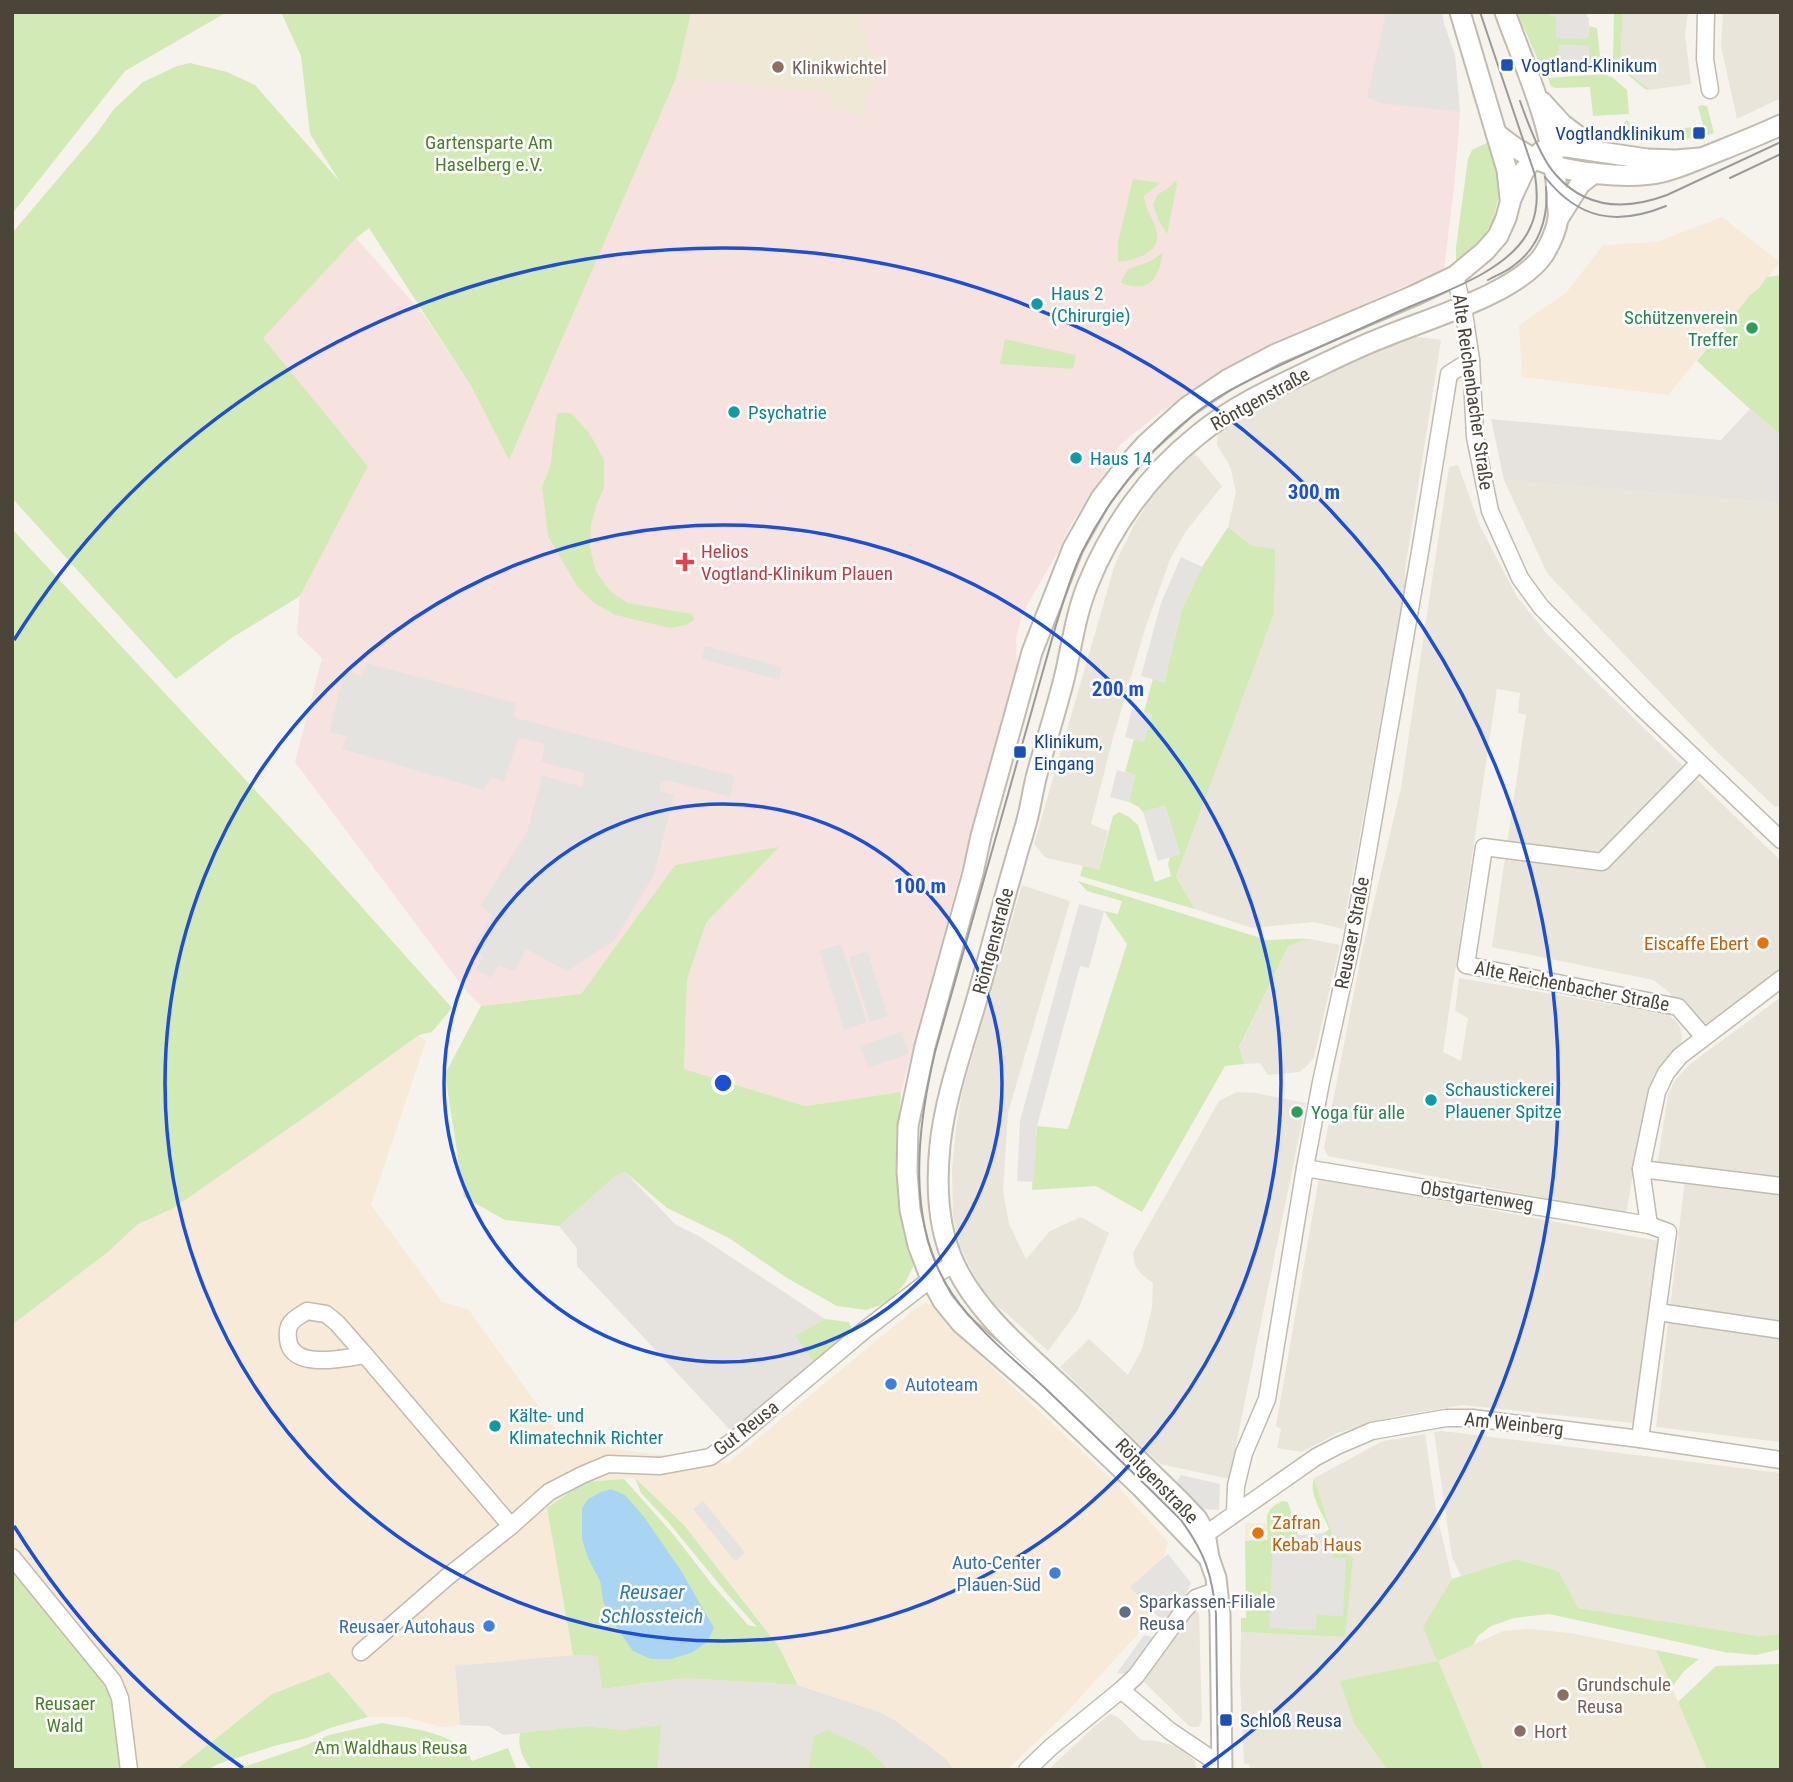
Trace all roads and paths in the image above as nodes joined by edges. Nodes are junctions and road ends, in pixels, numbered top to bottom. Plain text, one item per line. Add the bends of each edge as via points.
1 (1460, 12) edge
2 (1505, 12) edge
3 (1706, 12) edge
4 (1710, 90) dead end
5 (1536, 95) junction
6 (1781, 125) edge
7 (1496, 133) junction
8 (1599, 152) junction
9 (1553, 156) junction
10 (1533, 158) junction
11 (1700, 158) junction
12 (1594, 173) junction
13 (1511, 199) junction
14 (1558, 219) junction
15 (1455, 276) junction
16 (1462, 307) junction
17 (1471, 360) junction
18 (1699, 763) junction
19 (1781, 840) edge
20 (1781, 979) edge
21 (1704, 1037) junction
22 (1305, 1168) junction
23 (1641, 1169) junction
24 (1781, 1186) edge
25 (1649, 1225) junction
26 (954, 1264) junction
27 (931, 1279) junction
28 (1658, 1312) junction
29 (1781, 1329) edge
30 (365, 1355) junction
31 (1640, 1439) junction
32 (1781, 1461) edge
33 (1235, 1512) junction
34 (511, 1526) junction
35 (1199, 1538) junction
36 (12, 1557) edge
37 (1218, 1590) junction
38 (361, 1652) dead end
39 (1121, 1690) junction
40 (1222, 1768) edge
41 (130, 1770) edge
42 (1027, 1770) edge

1 - 7 street, Röntgenstraße
2 - 5 street, Röntgenstraße
3 - 4 street
5 - 8 street via 1562,124
5 - 9 street, Röntgenstraße
6 - 11 street
7 - 10 street
7 - 13 street, Röntgenstraße
8 - 9 street via 1567,147
8 - 11 street via 1647,159
9 - 10 street
9 - 12 street
9 - 14 street, Röntgenstraße
10 - 13 street, Röntgenstraße
11 - 12 street via 1660,173
12 - 14 street via 1580,184
13 - 15 street, Röntgenstraße via 1497,236
14 - 16 street, Röntgenstraße via 1542,258 1506,286
15 - 16 street, Alte Reichenbacher Straße
15 - 27 street, Röntgenstraße via 1276,354 1187,407 1122,471 1073,548 1020,694 925,1046 908,1126 910,1210
16 - 17 street, Alte Reichenbacher Straße
16 - 26 street, Röntgenstraße via 1346,353 1228,413 1172,457 1142,490 1112,535 1087,586 1072,635 1062,690 940,1140 939,1206
17 - 18 street, Alte Reichenbacher Straße via 1475,438 1490,511 1520,578 1541,607
17 - 22 street, Reusaer Straße via 1449,374 1359,903
18 - 19 street, Alte Reichenbacher Straße
18 - 21 street, Alte Reichenbacher Straße via 1602,862 1484,847 1466,965 1678,1007
20 - 21 street
21 - 23 street via 1666,1073 1657,1092
22 - 25 street, Obstgartenweg
22 - 33 street, Reusaer Straße via 1267,1399 1244,1453
23 - 24 street
23 - 25 street
25 - 28 street via 1668,1233
26 - 27 street, Gut Reusa
26 - 35 street, Röntgenstraße via 994,1321 1197,1519
27 - 34 street, Gut Reusa via 710,1457 660,1466 608,1464 549,1493
27 - 35 street, Röntgenstraße via 961,1323
28 - 29 street
28 - 31 street
30 - 30 street via 326,1314 307,1311 290,1322 288,1343 301,1357 324,1360
30 - 34 street
31 - 32 street, Am Weinberg
31 - 33 street, Am Weinberg via 1472,1418 1426,1421 1372,1431 1337,1446
33 - 35 street, Am Weinberg
34 - 38 street, Gut Reusa
35 - 37 street, Röntgenstraße
36 - 41 street via 113,1681 120,1698
37 - 39 street via 1196,1598 1184,1610
37 - 40 street
39 - 40 street
39 - 42 street

